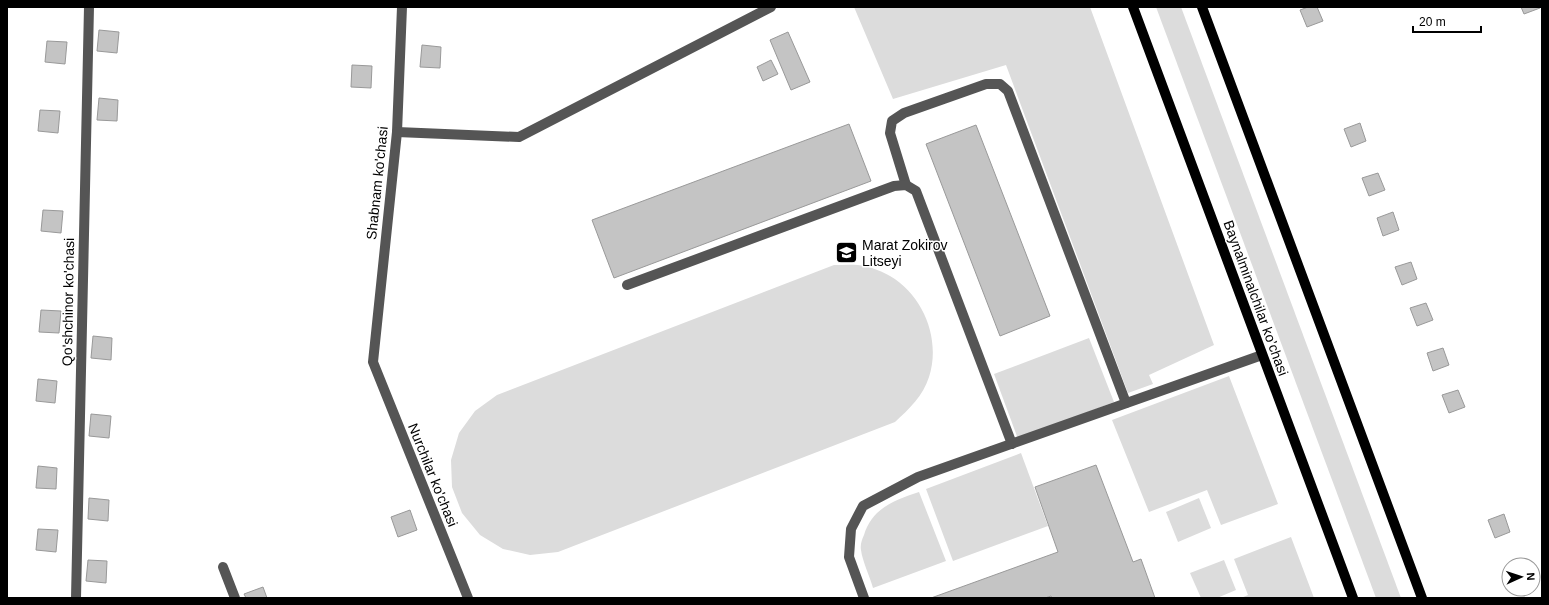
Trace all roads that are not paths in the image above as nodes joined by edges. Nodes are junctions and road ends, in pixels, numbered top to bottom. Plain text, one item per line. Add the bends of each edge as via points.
1 (89, 7) edge
2 (402, 7) edge
3 (771, 7) edge
4 (1133, 7) edge
5 (1202, 7) edge
6 (397, 132) junction
7 (906, 185) junction
8 (627, 285) dead end
9 (1262, 355) junction
10 (373, 362) joint
11 (1126, 403) junction
12 (1012, 444) junction
13 (223, 567) dead end
14 (76, 598) edge
15 (235, 598) edge
16 (468, 598) edge
17 (864, 598) edge
18 (1353, 598) edge
19 (1422, 598) edge

1 - 14 street, Qo'shchinor ko'chasi
2 - 6 street, Shabnam ko'chasi
3 - 6 street via 519,136
4 - 9 main road, Baynalminalchilar ko’chasi
5 - 19 main road
6 - 10 street, Shabnam ko'chasi
7 - 8 street via 894,186
7 - 11 street via 890,133 892,121 904,113 986,84 1000,84 1008,91
7 - 12 street via 916,191
9 - 11 street
9 - 18 main road, Baynalminalchilar ko’chasi
10 - 16 street, Nurchilar ko'chasi
11 - 12 street
12 - 17 street via 918,477 863,506 851,529 849,557
13 - 15 street

